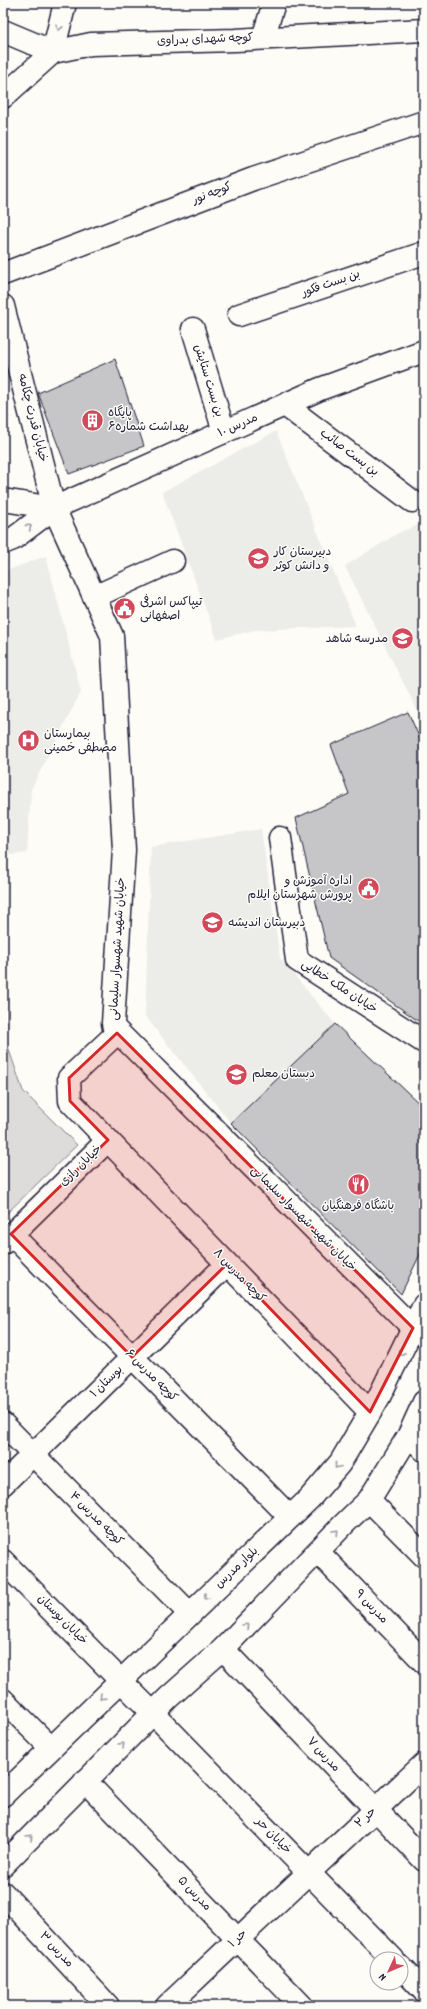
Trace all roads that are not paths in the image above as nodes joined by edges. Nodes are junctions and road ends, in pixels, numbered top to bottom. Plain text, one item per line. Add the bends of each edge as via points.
1 (65, 3) edge
2 (274, 3) edge
3 (424, 30) edge
4 (3, 31) edge
5 (263, 38) junction
6 (53, 52) junction
7 (3, 97) edge
8 (424, 122) edge
9 (424, 253) edge
10 (3, 274) edge
11 (3, 306) edge
12 (239, 315) dead end
13 (193, 330) dead end
14 (424, 351) edge
15 (285, 405) junction
16 (224, 432) junction
17 (3, 500) edge
18 (412, 501) dead end
19 (54, 508) junction
20 (3, 544) edge
21 (173, 561) dead end
22 (94, 596) junction
23 (280, 838) dead end
24 (117, 1033) junction
25 (424, 1042) edge
26 (108, 1140) junction
27 (7, 1239) edge
28 (227, 1264) junction
29 (424, 1305) edge
30 (413, 1328) junction
31 (132, 1357) junction
32 (424, 1402) edge
33 (370, 1412) junction
34 (3, 1424) edge
35 (417, 1443) edge
36 (33, 1455) junction
37 (3, 1484) edge
38 (369, 1500) junction
39 (290, 1517) junction
40 (318, 1552) junction
41 (424, 1556) edge
42 (3, 1561) edge
43 (189, 1614) junction
44 (223, 1649) junction
45 (424, 1662) edge
46 (120, 1680) junction
47 (3, 1700) edge
48 (153, 1713) junction
49 (50, 1748) junction
50 (424, 1764) edge
51 (85, 1782) junction
52 (3, 1795) edge
53 (375, 1810) junction
54 (424, 1860) edge
55 (3, 1865) edge
56 (309, 1872) junction
57 (3, 1893) edge
58 (238, 1939) junction
59 (385, 1951) edge
60 (409, 1975) edge
61 (424, 1991) edge
62 (108, 2006) edge
63 (167, 2006) edge
64 (302, 2006) edge

1 -> 6 street
2 - 5 street
3 - 5 street, کوچه شهدای بدراوی
4 - 6 street
5 - 6 street, کوچه شهدای بدراوی via 91,44
6 - 7 street
8 - 10 street, کوچه نور via 254,179
9 - 12 street, بن بست فکور
11 - 19 street, خیابان قدرت چکامه
13 - 16 street, بن بست ستایش
14 - 15 street, مدرس ۱۰ via 320,389
15 - 16 street, مدرس ۱۰
15 - 18 street, بن بست صائب
16 - 19 street, مدرس ۱۰
17 - 19 street
20 -> 19 street, مدرس ۱۰
19 - 22 street, خیابان شهید شهسوار سلیمانی
21 - 22 street
22 - 24 street, خیابان شهید شهسوار سلیمانی via 112,636 124,850 113,1023
23 - 25 street, خیابان ملک خطایی via 297,960
24 - 26 street, خیابان رازی via 69,1078 70,1101
24 - 30 street, خیابان شهید شهسوار سلیمانی
26 - 27 street, خیابان رازی
26 - 28 street, کوچه مدرس ۸
27 - 31 street, کوچه مدرس ۶
28 - 31 street, بوستان ۱
28 - 33 street, کوچه مدرس ۸
29 - 30 street, بلوار مدرس
30 -> 33 street, بلوار مدرس
31 - 36 street, بوستان ۱
31 - 39 street, کوچه مدرس ۶
32 - 35 street
33 -> 39 street, بلوار مدرس via 340,1463
34 - 36 street, کوچه مدرس ۴
35 - 38 street
36 - 37 street, بوستان ۱
36 - 43 street, کوچه مدرس ۴
40 -> 38 street
38 - 41 street
39 -> 43 street, بلوار مدرس
44 -> 40 street
40 - 45 street, مدرس ۹
42 - 46 street, خیابان بوستان
43 - 46 street, بلوار مدرس
44 - 48 street
44 - 53 street, مدرس ۷
46 - 48 street, خیابان بوستان
46 -> 49 street, بلوار مدرس
47 - 49 street
51 -> 48 street
48 - 56 street, خیابان حر
49 - 52 street, بلوار مدرس
50 - 53 street, حر ۲
55 -> 51 street
51 - 58 street, مدرس ۵
53 - 54 street, مدرس ۷
53 - 56 street, حر ۲
56 - 58 street, حر ۱
56 - 59 street, خیابان حر
57 - 62 street, مدرس ۳
58 - 63 street, حر ۱
58 - 64 street, مدرس ۵
60 - 61 street

